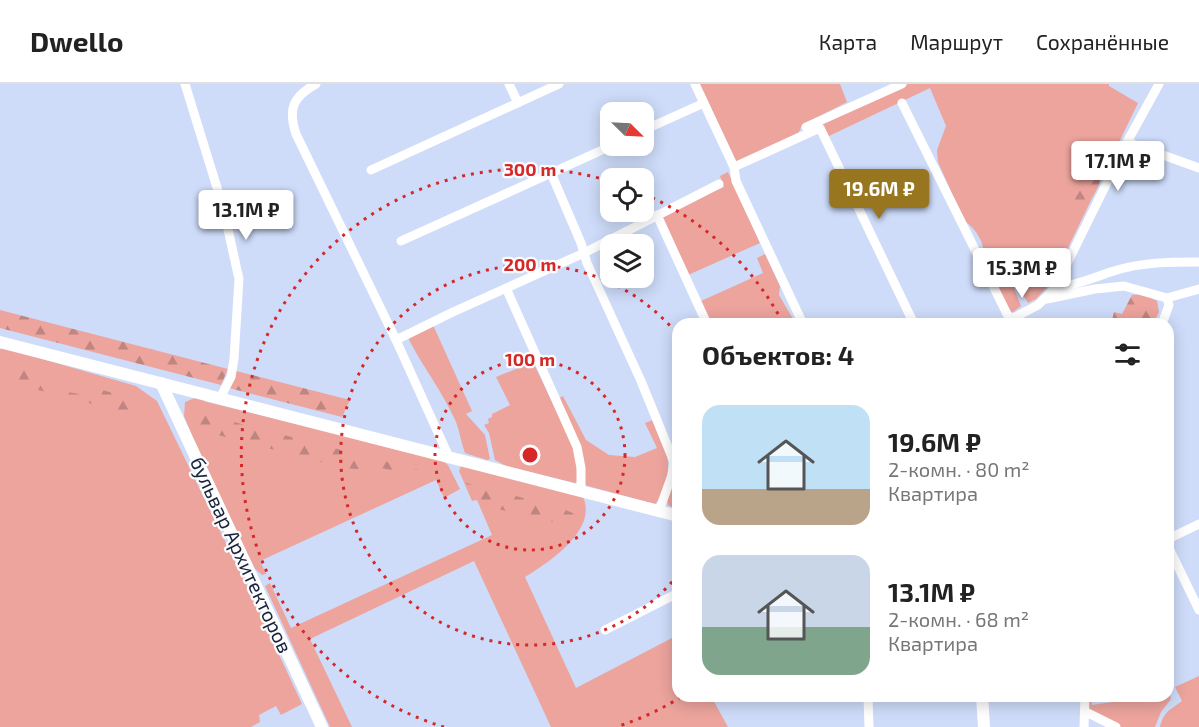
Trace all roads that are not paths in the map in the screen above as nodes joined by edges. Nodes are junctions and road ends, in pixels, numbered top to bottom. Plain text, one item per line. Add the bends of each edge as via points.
1 (185, 84) edge
2 (508, 84) edge
3 (560, 84) edge
4 (696, 84) edge
5 (1159, 84) edge
6 (313, 85) edge
7 (896, 85) edge
8 (518, 103) junction
9 (704, 103) junction
10 (902, 103) dead end
11 (654, 126) edge
12 (806, 127) dead end
13 (1127, 142) junction
14 (600, 151) edge
15 (734, 167) junction
16 (1199, 168) edge
17 (371, 171) dead end
18 (551, 173) junction
19 (719, 184) dead end
20 (657, 214) junction
21 (401, 242) dead end
22 (584, 253) junction
23 (1199, 262) edge
24 (506, 288) junction
25 (1055, 288) junction
26 (1199, 289) edge
27 (1167, 298) junction
28 (1046, 299) junction
29 (704, 318) edge
30 (800, 318) edge
31 (911, 318) edge
32 (1004, 318) edge
33 (1013, 318) edge
34 (1164, 318) edge
35 (396, 340) junction
36 (0, 342) edge
37 (161, 383) junction
38 (220, 398) junction
39 (449, 457) junction
40 (672, 457) edge
41 (672, 476) edge
42 (581, 490) junction
43 (659, 511) junction
44 (672, 514) edge
45 (1199, 524) edge
46 (1174, 536) edge
47 (1174, 558) edge
48 (672, 596) edge
49 (1199, 610) edge
50 (605, 630) dead end
51 (868, 702) edge
52 (982, 702) edge
53 (1085, 702) edge
54 (1086, 712) junction
55 (322, 727) edge
56 (869, 727) edge
57 (984, 727) edge
58 (1084, 727) edge
59 (1116, 727) edge

1 - 38 street via 223,207 239,279 234,359 231,377
2 - 8 street
3 - 8 street
4 - 9 street
5 - 13 street
6 - 35 street via 293,105 292,122
7 - 12 street
8 - 17 street
9 - 11 street
9 - 15 street
10 - 32 street
13 - 16 street
13 - 25 street
14 - 18 street
15 - 30 street via 736,181
15 - 31 street via 820,128
18 - 21 street
18 - 22 street
19 - 20 street
20 - 22 street
20 - 29 street
22 - 24 street
22 - 40 street
23 - 25 street via 1155,262
24 - 35 street
24 - 42 street via 577,447
25 - 28 street
26 - 27 street
27 - 28 street via 1124,286
27 - 34 street via 1169,306
28 - 33 street
35 - 39 street
36 - 37 main road
37 - 38 main road
37 - 55 main road, бульвар Архитекторов
38 - 39 main road
39 - 42 main road
41 - 43 street
42 - 43 main road
43 - 44 main road
45 - 46 street
47 - 49 street
48 - 50 street
51 - 56 street
52 - 57 main road
53 - 54 street
54 - 58 street
54 - 59 street

